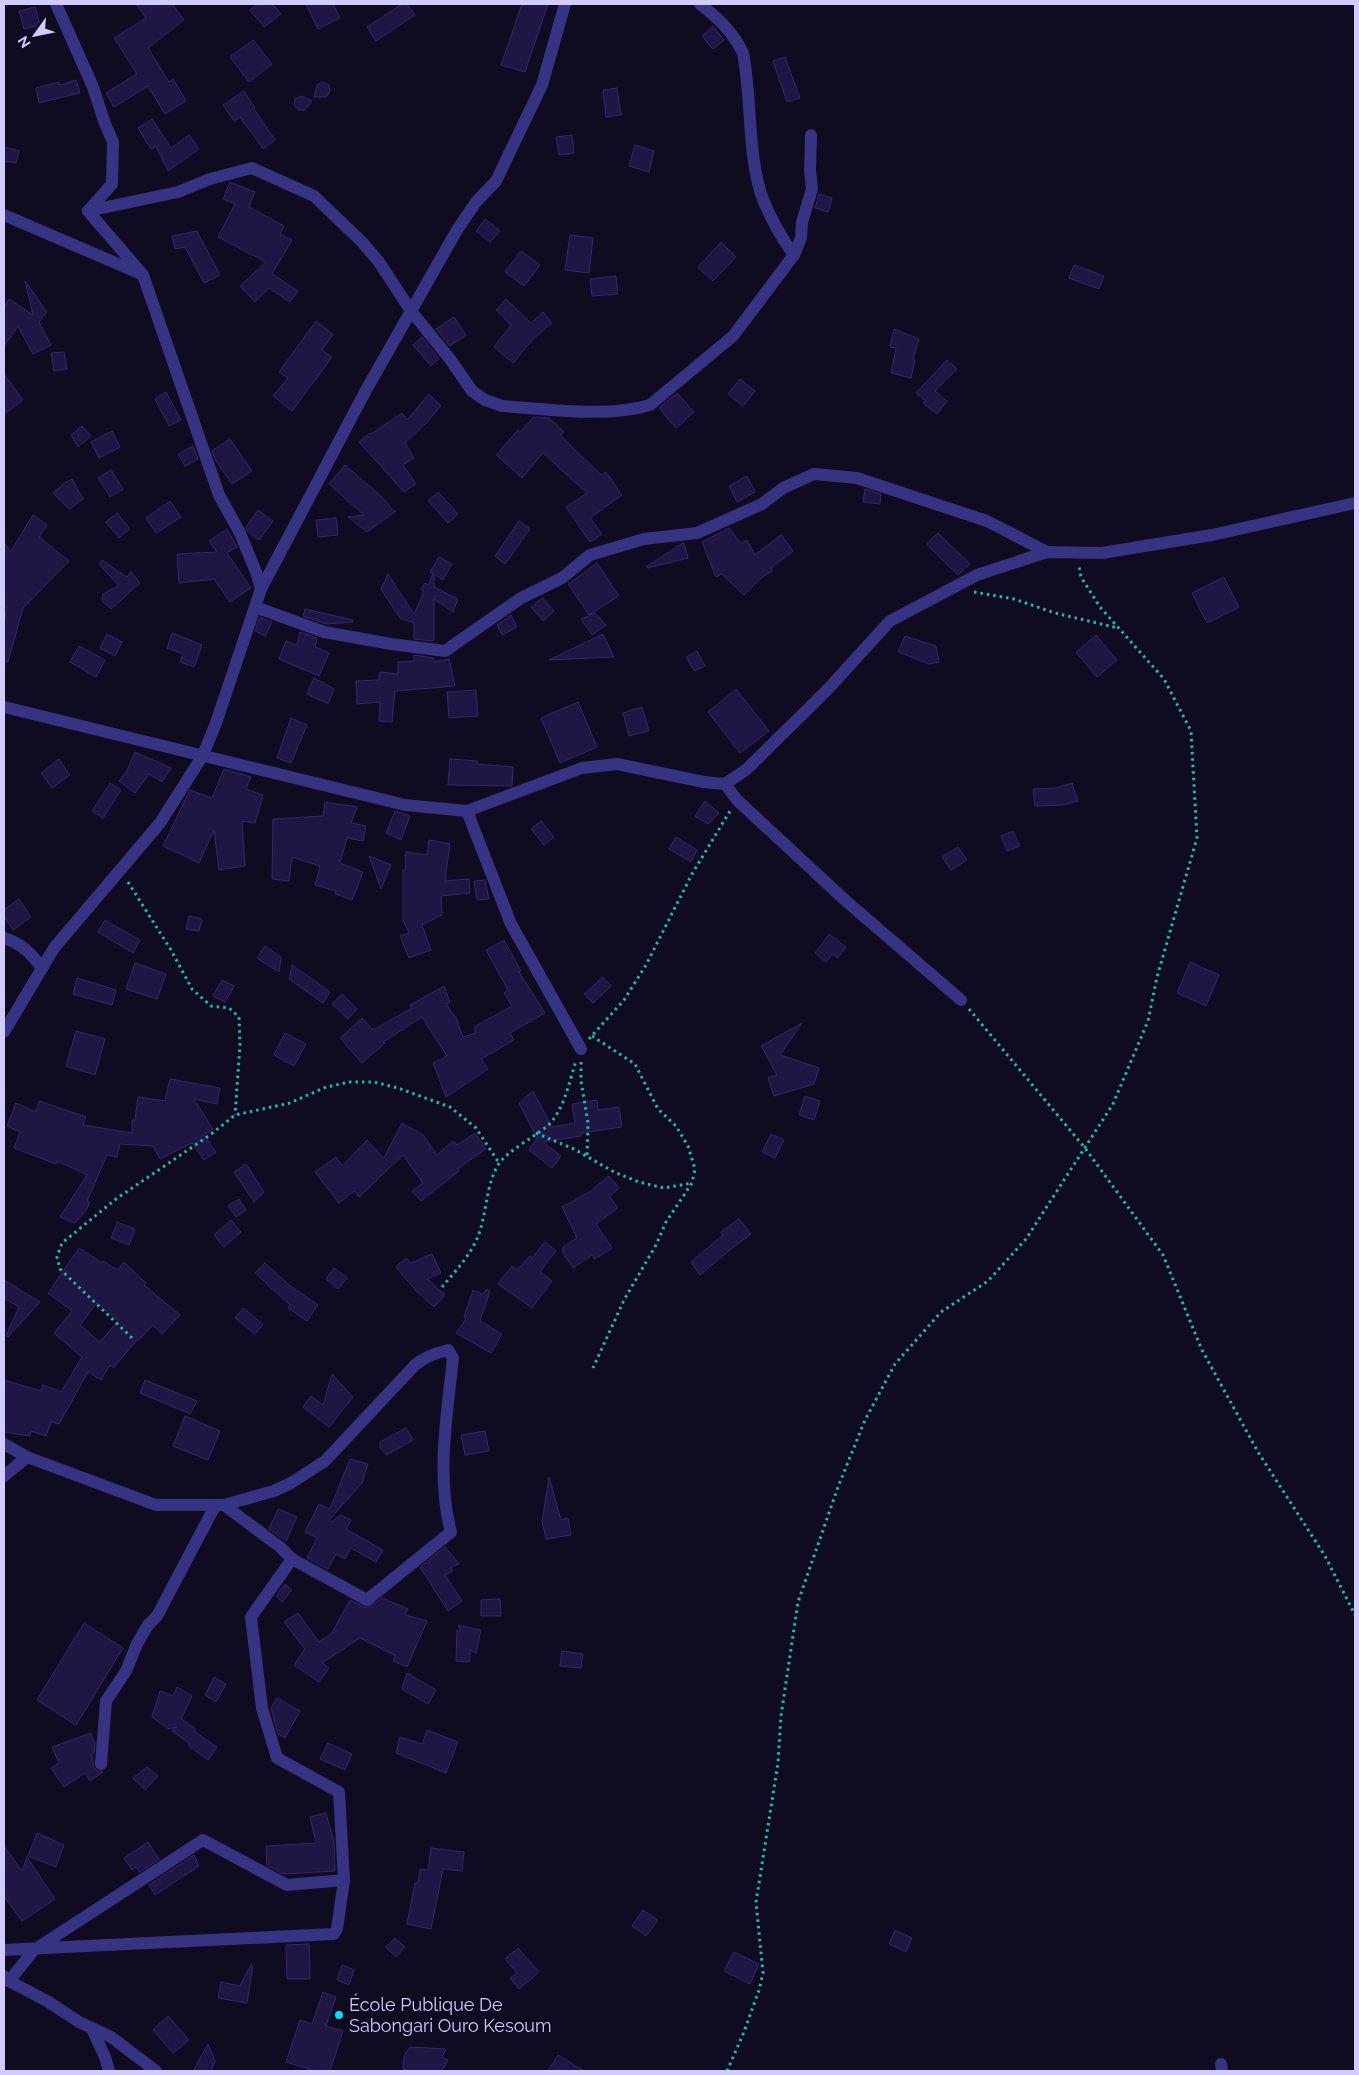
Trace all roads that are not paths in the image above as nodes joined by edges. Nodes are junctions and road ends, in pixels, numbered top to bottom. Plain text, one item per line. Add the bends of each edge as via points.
1 (56, 4) edge
2 (565, 4) edge
3 (700, 4) edge
4 (812, 135) dead end
5 (88, 211) junction
6 (4, 215) edge
7 (794, 255) junction
8 (143, 274) junction
9 (411, 311) junction
10 (1355, 503) edge
11 (1047, 552) junction
12 (261, 589) junction
13 (255, 607) junction
14 (4, 707) edge
15 (203, 755) junction
16 (725, 784) junction
17 (467, 811) junction
18 (4, 938) edge
19 (42, 968) junction
20 (962, 1000) road end
21 (4, 1032) edge
22 (581, 1049) road end
23 (4, 1444) edge
24 (27, 1457) junction
25 (4, 1476) edge
26 (219, 1506) junction
27 (292, 1559) junction
28 (101, 1764) dead end
29 (344, 1880) junction
30 (4, 1950) edge
31 (34, 1950) junction
32 (6, 1978) edge
33 (92, 2029) junction
34 (109, 2071) edge
35 (156, 2071) edge

1 - 5 street via 93,87 113,142 112,184
2 - 9 street via 542,85 496,181 476,202 457,230
3 - 7 street via 720,19 736,39 742,53 762,194 780,234
4 - 7 street via 812,190
5 - 8 street
5 - 9 street via 178,192 252,168 314,196 379,262
6 - 8 street
7 - 9 street via 733,336 650,405 633,410 610,412 502,406 485,400 472,391 450,358
8 - 12 street via 219,495 240,533
9 - 12 street
10 - 11 street via 1203,536 1102,553
11 - 13 street via 986,521 856,478 814,474 782,488 762,504 697,532 644,539 590,555 562,578 522,598 445,651 324,632
11 - 16 street via 977,575 890,621 828,689 754,762
12 - 13 street
13 - 15 street
14 - 15 street
15 - 17 street via 405,805
15 - 19 street via 160,823 54,948
16 - 17 street via 617,764 582,768
16 - 20 street via 737,800 839,894
17 - 22 street via 511,924
18 - 19 street via 29,951
19 - 21 street
23 - 24 street
24 - 25 street
24 - 26 street via 156,1505
26 - 27 street via 280,1547
26 - 27 street via 274,1491 309,1473 335,1452 415,1365 426,1357 448,1350 453,1358 444,1442 446,1515 451,1532 367,1600
26 - 28 street via 106,1701
27 - 29 street via 251,1617 262,1708 277,1758 338,1792
29 - 31 street via 287,1885 203,1840
29 - 31 street via 334,1934
30 - 31 street
31 - 32 street
32 - 33 street
33 - 34 street
33 - 35 street via 111,2037

